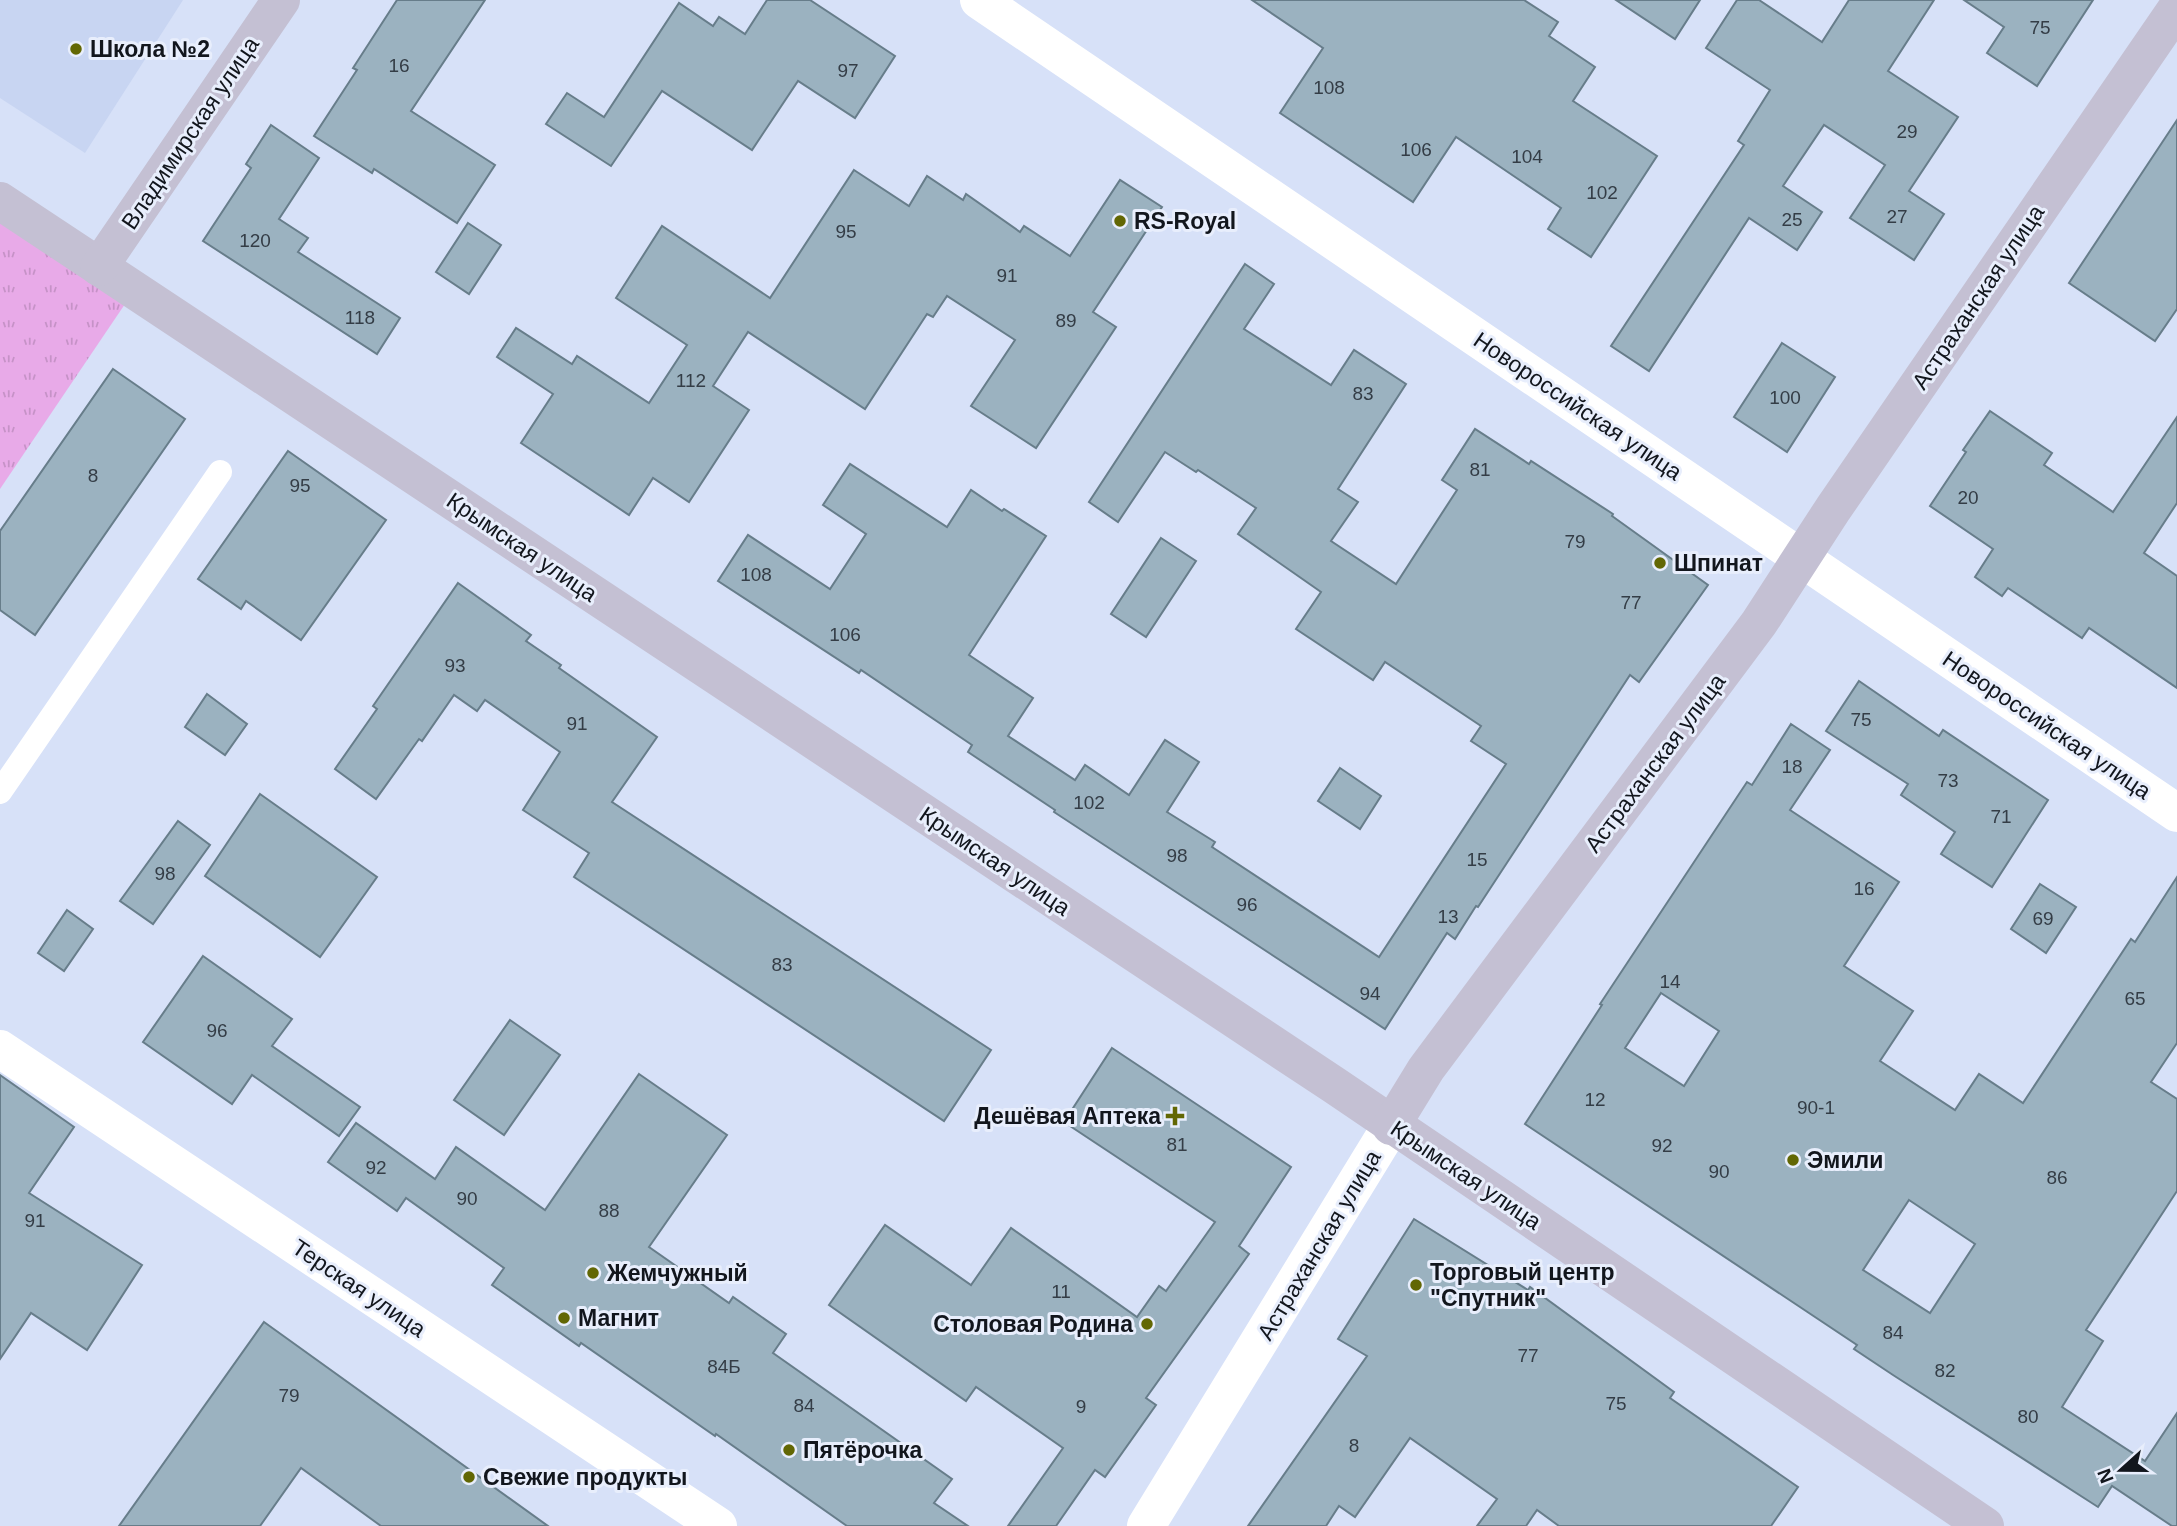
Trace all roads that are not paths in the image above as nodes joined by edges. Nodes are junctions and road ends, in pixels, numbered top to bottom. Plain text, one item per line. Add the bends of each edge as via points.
1 (281, 0) edge
2 (979, 0) edge
3 (2177, 8) edge
4 (0, 201) edge
5 (99, 267) junction
6 (220, 472) dead end
7 (1802, 558) junction
8 (0, 792) edge
9 (2177, 813) edge
10 (0, 1049) edge
11 (1391, 1125) junction
12 (718, 1526) edge
13 (1146, 1526) edge
14 (1986, 1526) edge

1 - 5 street, Владимирская улица
2 - 7 street, Новороссийская улица
3 - 7 street, Астраханская улица
4 - 5 street, Крымская улица
5 - 11 street, Крымская улица
6 - 8 lane
7 - 9 street, Новороссийская улица
7 - 11 street, Астраханская улица via 1759,623 1426,1069
10 - 12 street, Терская улица
11 - 13 street, Астраханская улица
11 - 14 street, Крымская улица

